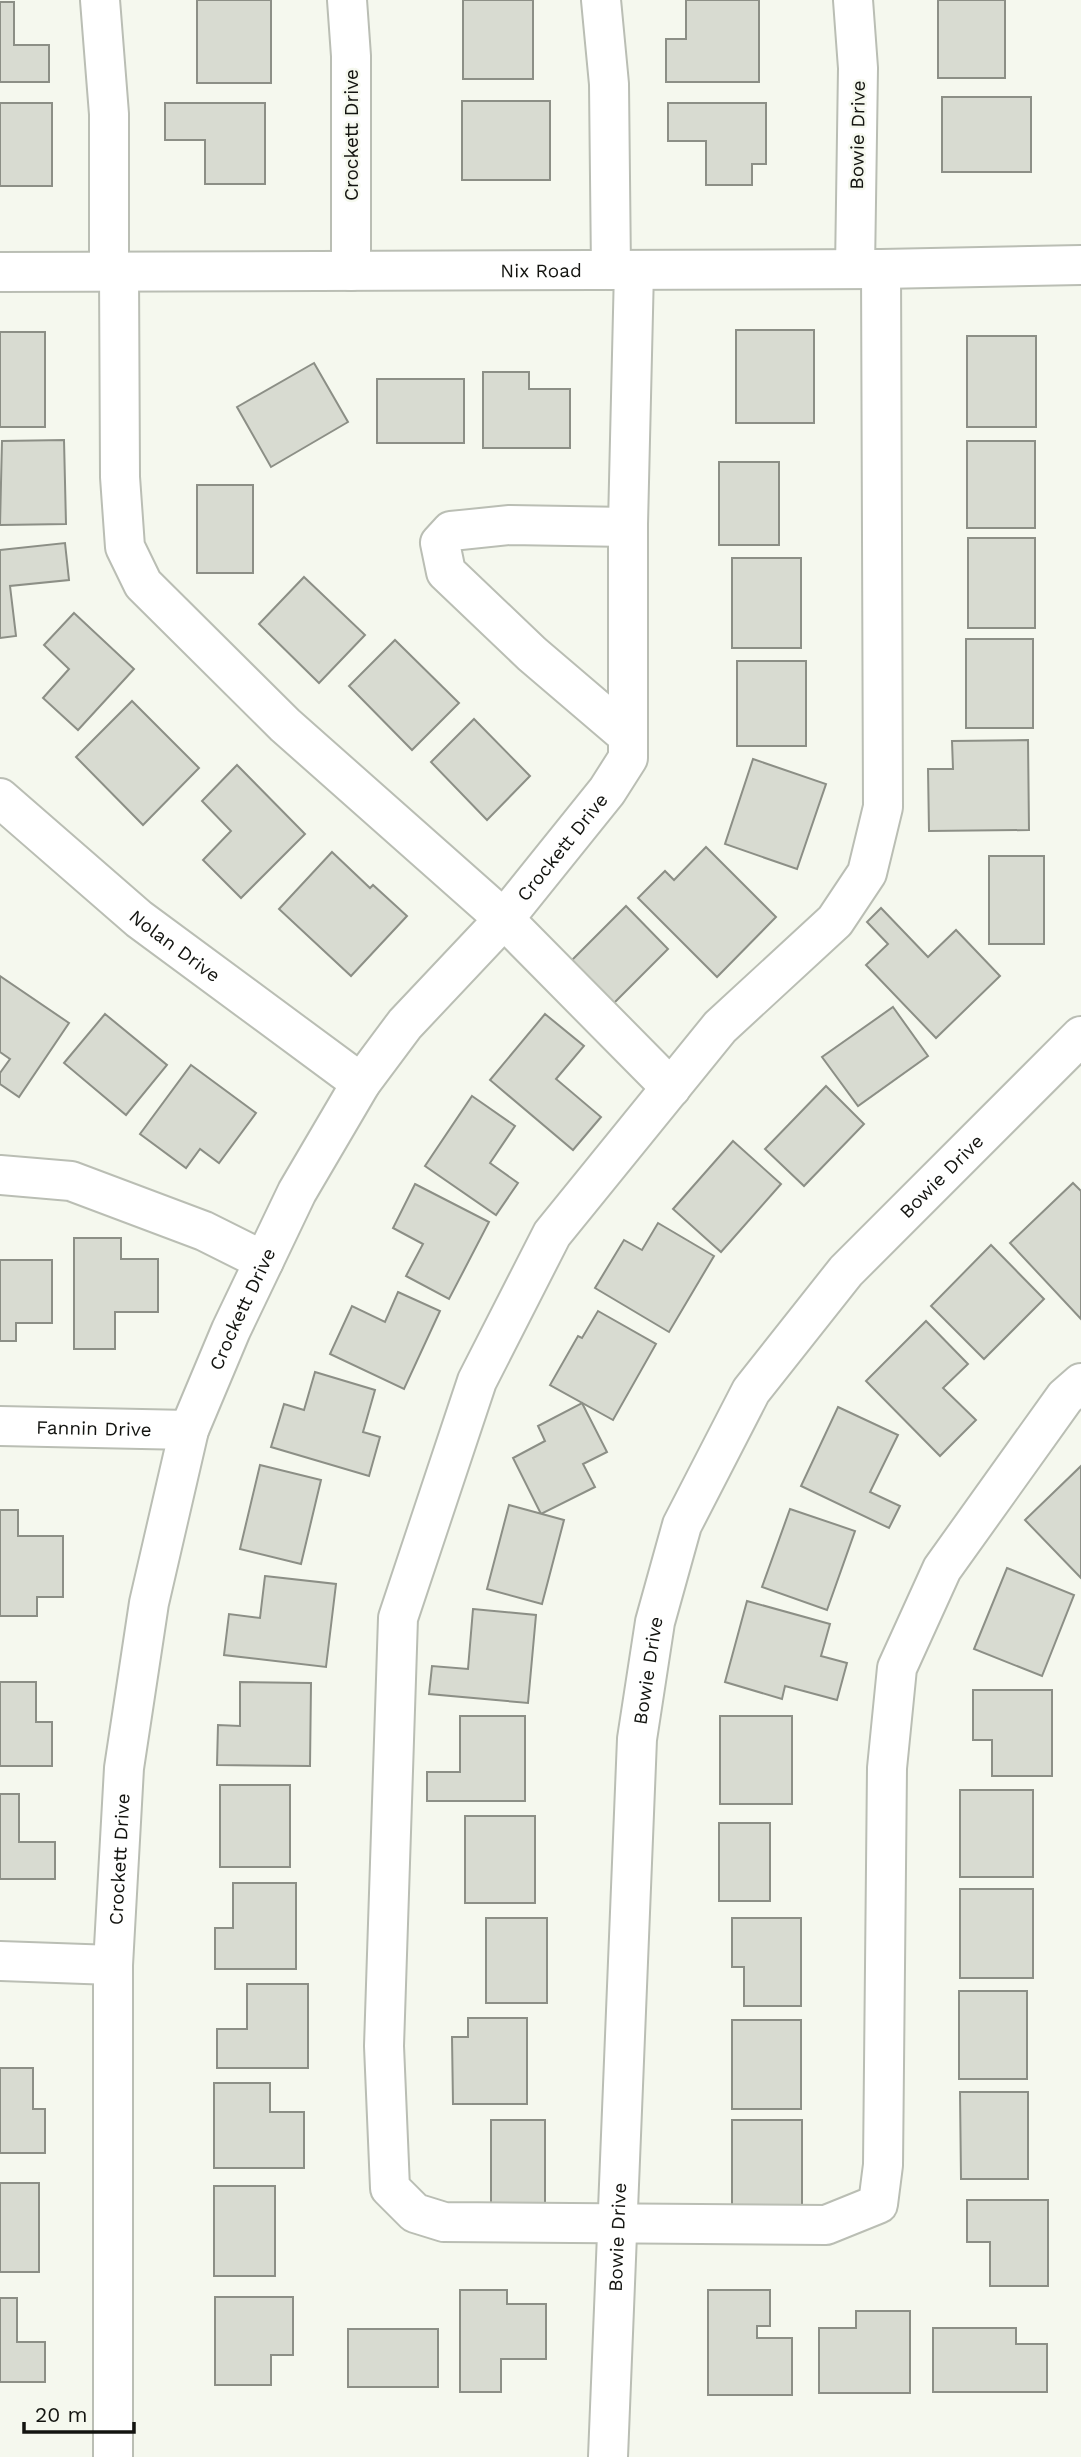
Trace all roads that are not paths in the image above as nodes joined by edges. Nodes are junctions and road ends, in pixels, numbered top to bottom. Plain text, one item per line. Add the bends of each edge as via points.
1 (100, 0) edge
2 (347, 0) edge
3 (601, 0) edge
4 (853, 0) edge
5 (1081, 265) edge
6 (868, 269) junction
7 (623, 270) junction
8 (114, 271) junction
9 (351, 271) junction
10 (0, 272) edge
11 (628, 527) junction
12 (628, 736) junction
13 (0, 798) edge
14 (504, 919) junction
15 (1081, 1036) edge
16 (361, 1083) junction
17 (671, 1088) junction
18 (0, 1175) edge
19 (264, 1261) junction
20 (1081, 1383) edge
21 (0, 1426) edge
22 (189, 1430) junction
23 (0, 1961) edge
24 (113, 1965) junction
25 (617, 2222) junction
26 (113, 2457) edge
27 (608, 2457) edge

1 - 8 street
2 - 9 street, Crockett Drive
3 - 7 street, Crockett Drive
4 - 6 street, Bowie Drive
5 - 6 street, Nix Road
6 - 7 street, Nix Road
6 - 17 street, Bowie Drive via 883,807 867,873 835,922 720,1027
7 - 9 street, Nix Road
7 - 11 street, Crockett Drive
8 - 9 street, Nix Road
8 - 10 street, Nix Road
8 - 14 street via 125,547 143,584 285,725
11 - 12 street, Crockett Drive
11 - 12 street via 498,526 451,531 440,543 446,572
12 - 14 street, Crockett Drive via 628,758 607,791
13 - 16 street, Nolan Drive via 139,919
14 - 16 street, Crockett Drive via 405,1024
14 - 17 street
15 - 25 street, Bowie Drive via 846,1271 751,1391 682,1525 655,1622 637,1738
16 - 19 street, Crockett Drive via 297,1192
17 - 25 street, Bowie Drive via 552,1234 477,1381 398,1618 384,2046 390,2188 415,2213 444,2222
18 - 19 street via 71,1181 204,1231
19 - 22 street, Crockett Drive
20 - 25 street, Bowie Drive via 1066,1397 942,1569 897,1668 887,1768 883,2165 878,2204 826,2225
21 - 22 street, Fannin Drive
22 - 24 street, Crockett Drive via 149,1603 126,1755
23 - 24 street
24 - 26 street, Crockett Drive
25 - 27 street, Bowie Drive

